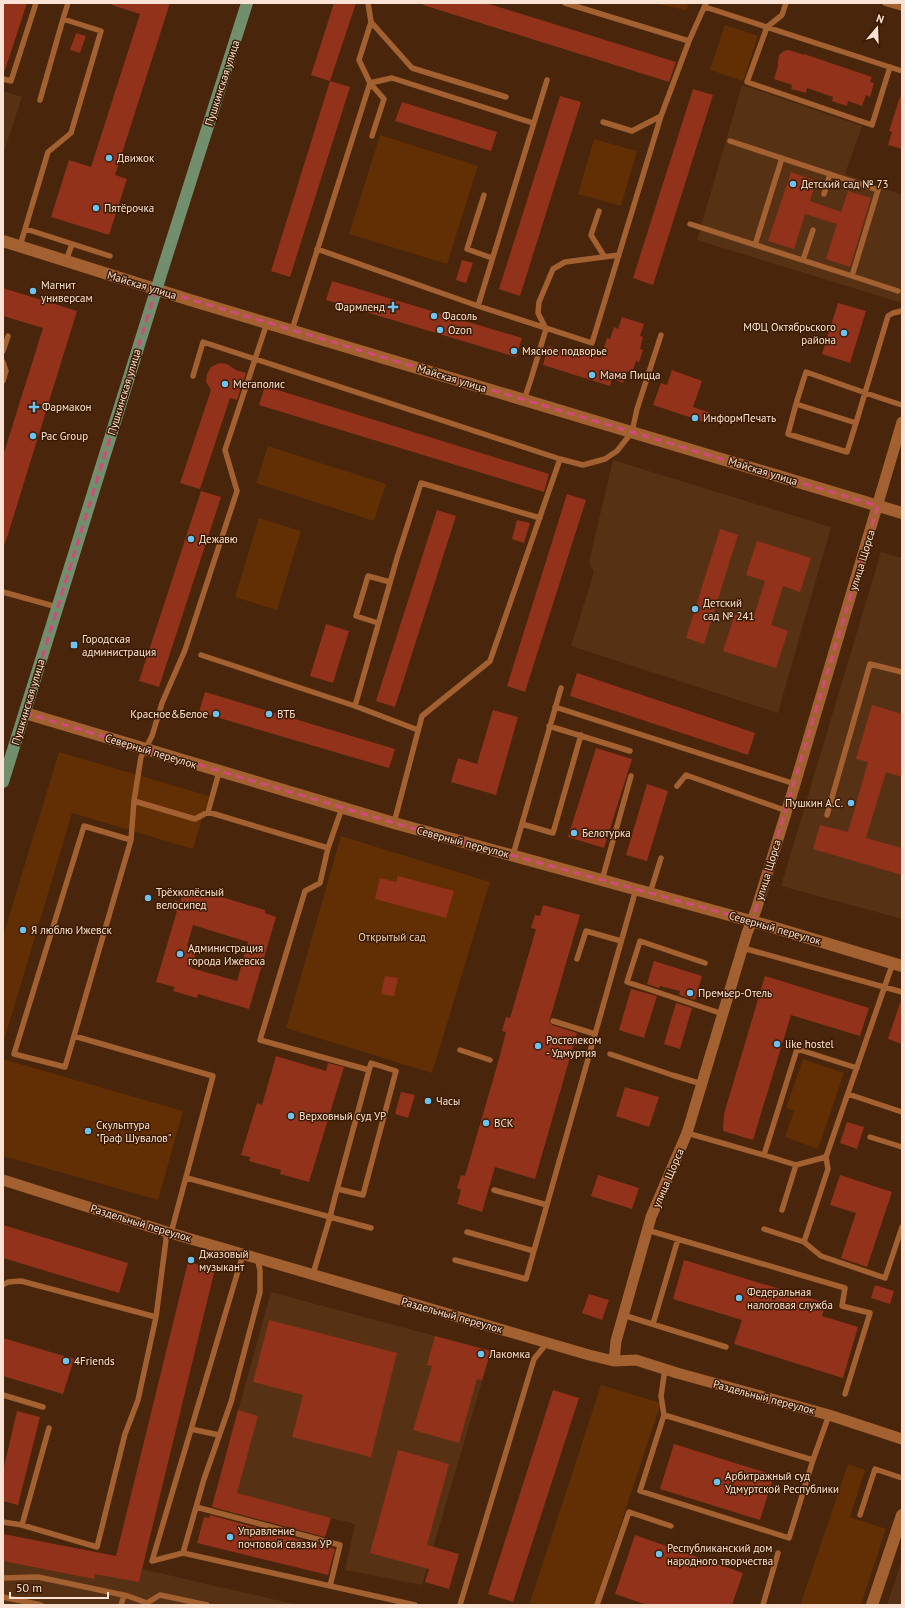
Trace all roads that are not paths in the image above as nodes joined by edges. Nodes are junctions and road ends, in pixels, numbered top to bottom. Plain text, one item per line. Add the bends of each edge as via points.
1 (36, 3) edge
2 (68, 3) edge
3 (247, 3) edge
4 (368, 3) edge
5 (565, 3) edge
6 (786, 3) edge
7 (885, 3) edge
8 (705, 5) edge
9 (902, 8) edge
10 (63, 19) junction
11 (371, 22) junction
12 (767, 27) junction
13 (689, 40) junction
14 (890, 67) junction
15 (902, 71) edge
16 (3, 79) edge
17 (547, 80) dead end
18 (370, 82) junction
19 (506, 97) dead end
20 (40, 100) dead end
21 (661, 116) junction
22 (603, 122) dead end
23 (533, 123) junction
24 (372, 136) dead end
25 (730, 141) dead end
26 (782, 158) junction
27 (830, 174) junction
28 (824, 194) dead end
29 (484, 195) dead end
30 (599, 211) dead end
31 (690, 224) dead end
32 (26, 229) junction
33 (813, 230) dead end
34 (3, 242) edge
35 (72, 244) junction
36 (755, 245) junction
37 (20, 247) junction
38 (317, 249) junction
39 (619, 255) junction
40 (110, 256) dead end
41 (604, 256) junction
42 (492, 258) junction
43 (803, 260) junction
44 (66, 261) junction
45 (852, 276) junction
46 (156, 289) junction
47 (898, 291) dead end
48 (478, 306) junction
49 (902, 311) edge
50 (267, 323) junction
51 (546, 329) junction
52 (292, 330) junction
53 (661, 335) dead end
54 (8, 336) dead end
55 (3, 351) edge
56 (255, 358) junction
57 (3, 362) edge
58 (192, 376) dead end
59 (3, 381) edge
60 (865, 392) junction
61 (524, 400) junction
62 (796, 404) junction
63 (902, 405) edge
64 (902, 422) edge
65 (856, 423) junction
66 (632, 432) junction
67 (560, 459) junction
68 (878, 506) junction
69 (902, 513) edge
70 (540, 518) junction
71 (390, 582) junction
72 (3, 592) edge
73 (57, 607) junction
74 (378, 623) junction
75 (201, 655) dead end
76 (902, 672) edge
77 (561, 688) dead end
78 (355, 706) junction
79 (555, 707) junction
80 (24, 713) junction
81 (549, 726) junction
82 (418, 730) junction
83 (581, 735) junction
84 (145, 749) junction
85 (630, 751) dead end
86 (219, 772) junction
87 (631, 776) dead end
88 (3, 782) edge
89 (795, 784) junction
90 (676, 786) dead end
91 (134, 801) junction
92 (342, 807) junction
93 (787, 811) junction
94 (208, 812) junction
95 (827, 815) dead end
96 (394, 823) junction
97 (522, 824) junction
98 (131, 840) junction
99 (328, 848) junction
100 (513, 855) junction
101 (661, 858) dead end
102 (602, 880) junction
103 (636, 889) junction
104 (650, 893) junction
105 (752, 921) junction
106 (621, 942) junction
107 (743, 948) junction
108 (577, 959) dead end
109 (705, 963) dead end
110 (898, 965) edge
111 (884, 987) junction
112 (902, 992) edge
113 (723, 1014) junction
114 (553, 1021) dead end
115 (595, 1034) junction
116 (74, 1036) junction
117 (460, 1050) dead end
118 (610, 1054) dead end
119 (490, 1060) dead end
120 (857, 1068) junction
121 (369, 1070) junction
122 (702, 1084) junction
123 (848, 1094) junction
124 (902, 1112) edge
125 (687, 1133) junction
126 (870, 1136) dead end
127 (902, 1147) edge
128 (764, 1155) junction
129 (826, 1157) junction
130 (796, 1165) junction
131 (187, 1178) junction
132 (3, 1180) edge
133 (338, 1189) junction
134 (494, 1190) dead end
135 (546, 1205) junction
136 (782, 1210) dead end
137 (330, 1217) junction
138 (902, 1227) edge
139 (371, 1228) dead end
140 (764, 1229) dead end
141 (647, 1230) junction
142 (467, 1232) dead end
143 (169, 1233) junction
144 (678, 1239) junction
145 (804, 1242) junction
146 (534, 1251) junction
147 (243, 1254) junction
148 (257, 1258) junction
149 (455, 1260) dead end
150 (313, 1274) junction
151 (3, 1285) edge
152 (623, 1315) junction
153 (156, 1317) junction
154 (652, 1324) junction
155 (547, 1343) junction
156 (726, 1347) dead end
157 (614, 1361) junction
158 (665, 1369) junction
159 (845, 1394) dead end
160 (3, 1395) edge
161 (43, 1407) dead end
162 (664, 1415) junction
163 (829, 1415) junction
164 (49, 1428) dead end
165 (192, 1429) junction
166 (219, 1435) junction
167 (902, 1439) edge
168 (813, 1460) junction
169 (902, 1478) edge
170 (196, 1507) junction
171 (860, 1514) dead end
172 (902, 1515) edge
173 (3, 1522) edge
174 (22, 1525) junction
175 (671, 1526) dead end
176 (183, 1553) junction
177 (778, 1553) dead end
178 (3, 1578) edge
179 (330, 1586) junction
180 (124, 1595) junction
181 (3, 1597) edge
182 (147, 1604) edge
183 (41, 1605) edge
184 (121, 1605) edge
185 (207, 1605) edge
186 (415, 1605) edge
187 (460, 1605) edge
188 (597, 1605) edge
189 (763, 1605) edge
190 (872, 1605) edge

1 - 16 lane via 11,81
2 - 10 lane
3 - 46 main road, Пушкинская улица
4 - 11 lane
5 - 13 lane
6 - 12 lane via 782,15
7 - 9 lane
8 - 12 lane
8 - 13 lane
10 - 20 lane
10 - 32 lane via 101,31 70,133 48,152
11 - 18 lane via 359,60
11 - 19 lane via 412,68
12 - 14 lane
12 - 14 lane via 748,82 872,125
13 - 21 lane
14 - 15 lane
17 - 23 lane
18 - 23 lane via 392,78
18 - 24 lane via 384,99
18 - 38 lane
21 - 22 lane via 632,131
21 - 39 lane
23 - 42 lane
25 - 26 lane
26 - 27 lane
26 - 36 lane
27 - 28 lane
27 - 45 lane via 878,190
29 - 42 lane via 466,249
30 - 41 lane via 591,235
31 - 36 lane
32 - 35 lane
32 - 37 lane
33 - 43 lane
34 - 37 street, Майская улица
35 - 40 lane
35 - 44 lane
36 - 43 lane
37 - 44 street, Майская улица
38 - 48 lane
38 - 52 lane
39 - 41 lane
39 - 51 lane via 592,344
41 - 51 lane via 565,262 553,269 539,302 538,313
42 - 48 lane
43 - 45 lane
44 - 46 street, Майская улица
45 - 47 lane
46 - 50 street, Майская улица
46 - 73 main road, Пушкинская улица
48 - 51 lane
49 - 60 lane via 888,316
50 - 52 street, Майская улица
50 - 56 lane
51 - 61 lane
52 - 61 street, Майская улица
53 - 66 lane
54 - 55 lane
56 - 58 lane via 203,342
56 - 67 lane
56 - 84 lane via 224,450 237,491 185,650
57 - 59 lane via 6,371
60 - 62 lane via 806,372
60 - 63 lane
60 - 65 lane
61 - 66 street, Майская улица
62 - 65 lane
62 - 65 lane via 788,434 848,452
64 - 68 street, улица Щорса
66 - 67 lane via 618,451 605,459 583,465
66 - 68 street, Майская улица
67 - 70 lane
68 - 69 street, Майская улица
68 - 89 street, улица Щорса
70 - 71 lane via 421,483
70 - 82 lane via 490,662 422,716
71 - 74 lane
71 - 74 lane via 368,576 356,616
72 - 73 lane
73 - 80 main road, Пушкинская улица
74 - 78 lane
75 - 78 lane
76 - 95 lane via 870,664
77 - 79 lane
78 - 82 lane
79 - 81 lane
79 - 89 lane
80 - 84 street, Северный переулок
80 - 88 main road, Пушкинская улица
81 - 83 lane
81 - 97 lane
82 - 96 lane
83 - 85 lane
83 - 97 lane via 552,833
84 - 86 street, Северный переулок
84 - 91 lane via 141,757
86 - 92 street, Северный переулок
86 - 94 lane
87 - 102 lane
89 - 93 street, улица Щорса
90 - 93 lane via 686,775
91 - 94 lane via 195,819
91 - 98 lane
92 - 96 street, Северный переулок
92 - 99 lane
93 - 105 street, улица Щорса
94 - 99 lane
96 - 100 street, Северный переулок
97 - 100 lane
98 - 116 lane
98 - 116 lane via 84,826 14,1054 65,1067
99 - 121 lane via 320,883 305,891 260,1040
100 - 102 street, Северный переулок
101 - 104 lane
102 - 103 street, Северный переулок
103 - 104 street, Северный переулок
103 - 106 lane
104 - 105 street, Северный переулок
105 - 107 street, улица Щорса
105 - 110 street, Северный переулок
106 - 108 lane via 586,931
106 - 115 lane
107 - 111 lane
107 - 113 street, улица Щорса
109 - 113 lane via 640,941 628,982
110 - 111 lane
111 - 112 lane
111 - 120 lane
113 - 122 street, улица Щорса
114 - 115 lane
115 - 135 lane
116 - 131 lane via 213,1076
117 - 119 lane
118 - 122 lane
120 - 123 lane
120 - 128 lane via 797,1049
121 - 133 lane
121 - 133 lane via 371,1063 396,1071 363,1195
122 - 125 street, улица Щорса
123 - 124 lane
123 - 129 lane
125 - 128 lane
125 - 141 street, улица Щорса
126 - 127 lane
128 - 130 lane
129 - 130 lane
129 - 145 lane via 828,1169
130 - 136 lane
131 - 137 lane
131 - 143 lane
132 - 143 street, Раздельный переулок
133 - 137 lane
134 - 135 lane
135 - 146 lane
137 - 139 lane
137 - 150 lane
138 - 145 lane via 885,1278 820,1256
140 - 145 lane
141 - 144 lane
141 - 152 street, улица Щорса
142 - 146 lane
143 - 147 street, Раздельный переулок
143 - 153 lane
144 - 154 lane
144 - 159 lane via 845,1288 842,1306 870,1313
146 - 149 lane via 526,1279
147 - 148 street, Раздельный переулок
147 - 165 lane
148 - 150 street, Раздельный переулок
148 - 166 lane via 260,1292 231,1402
150 - 155 street, Раздельный переулок
151 - 153 lane via 21,1281
152 - 154 lane
152 - 157 street, улица Щорса
153 - 174 lane via 138,1400 125,1434 97,1547
154 - 156 lane
155 - 157 street, Раздельный переулок
155 - 187 lane via 534,1359
157 - 158 street, Раздельный переулок via 636,1360
158 - 162 lane via 661,1396
158 - 163 street, Раздельный переулок
160 - 161 lane
162 - 168 lane
162 - 168 lane via 640,1491 790,1538
163 - 167 street, Раздельный переулок
163 - 168 lane
164 - 174 lane
165 - 166 lane
165 - 176 lane via 152,1560
166 - 170 lane
169 - 171 lane via 875,1469
170 - 176 lane
170 - 179 lane via 340,1545
172 - 190 street
173 - 174 lane
175 - 188 lane via 629,1512
176 - 179 lane
177 - 189 lane
178 - 180 lane via 38,1577
179 - 186 lane
180 - 182 lane
180 - 184 lane
181 - 183 lane
182 - 185 lane via 160,1595

